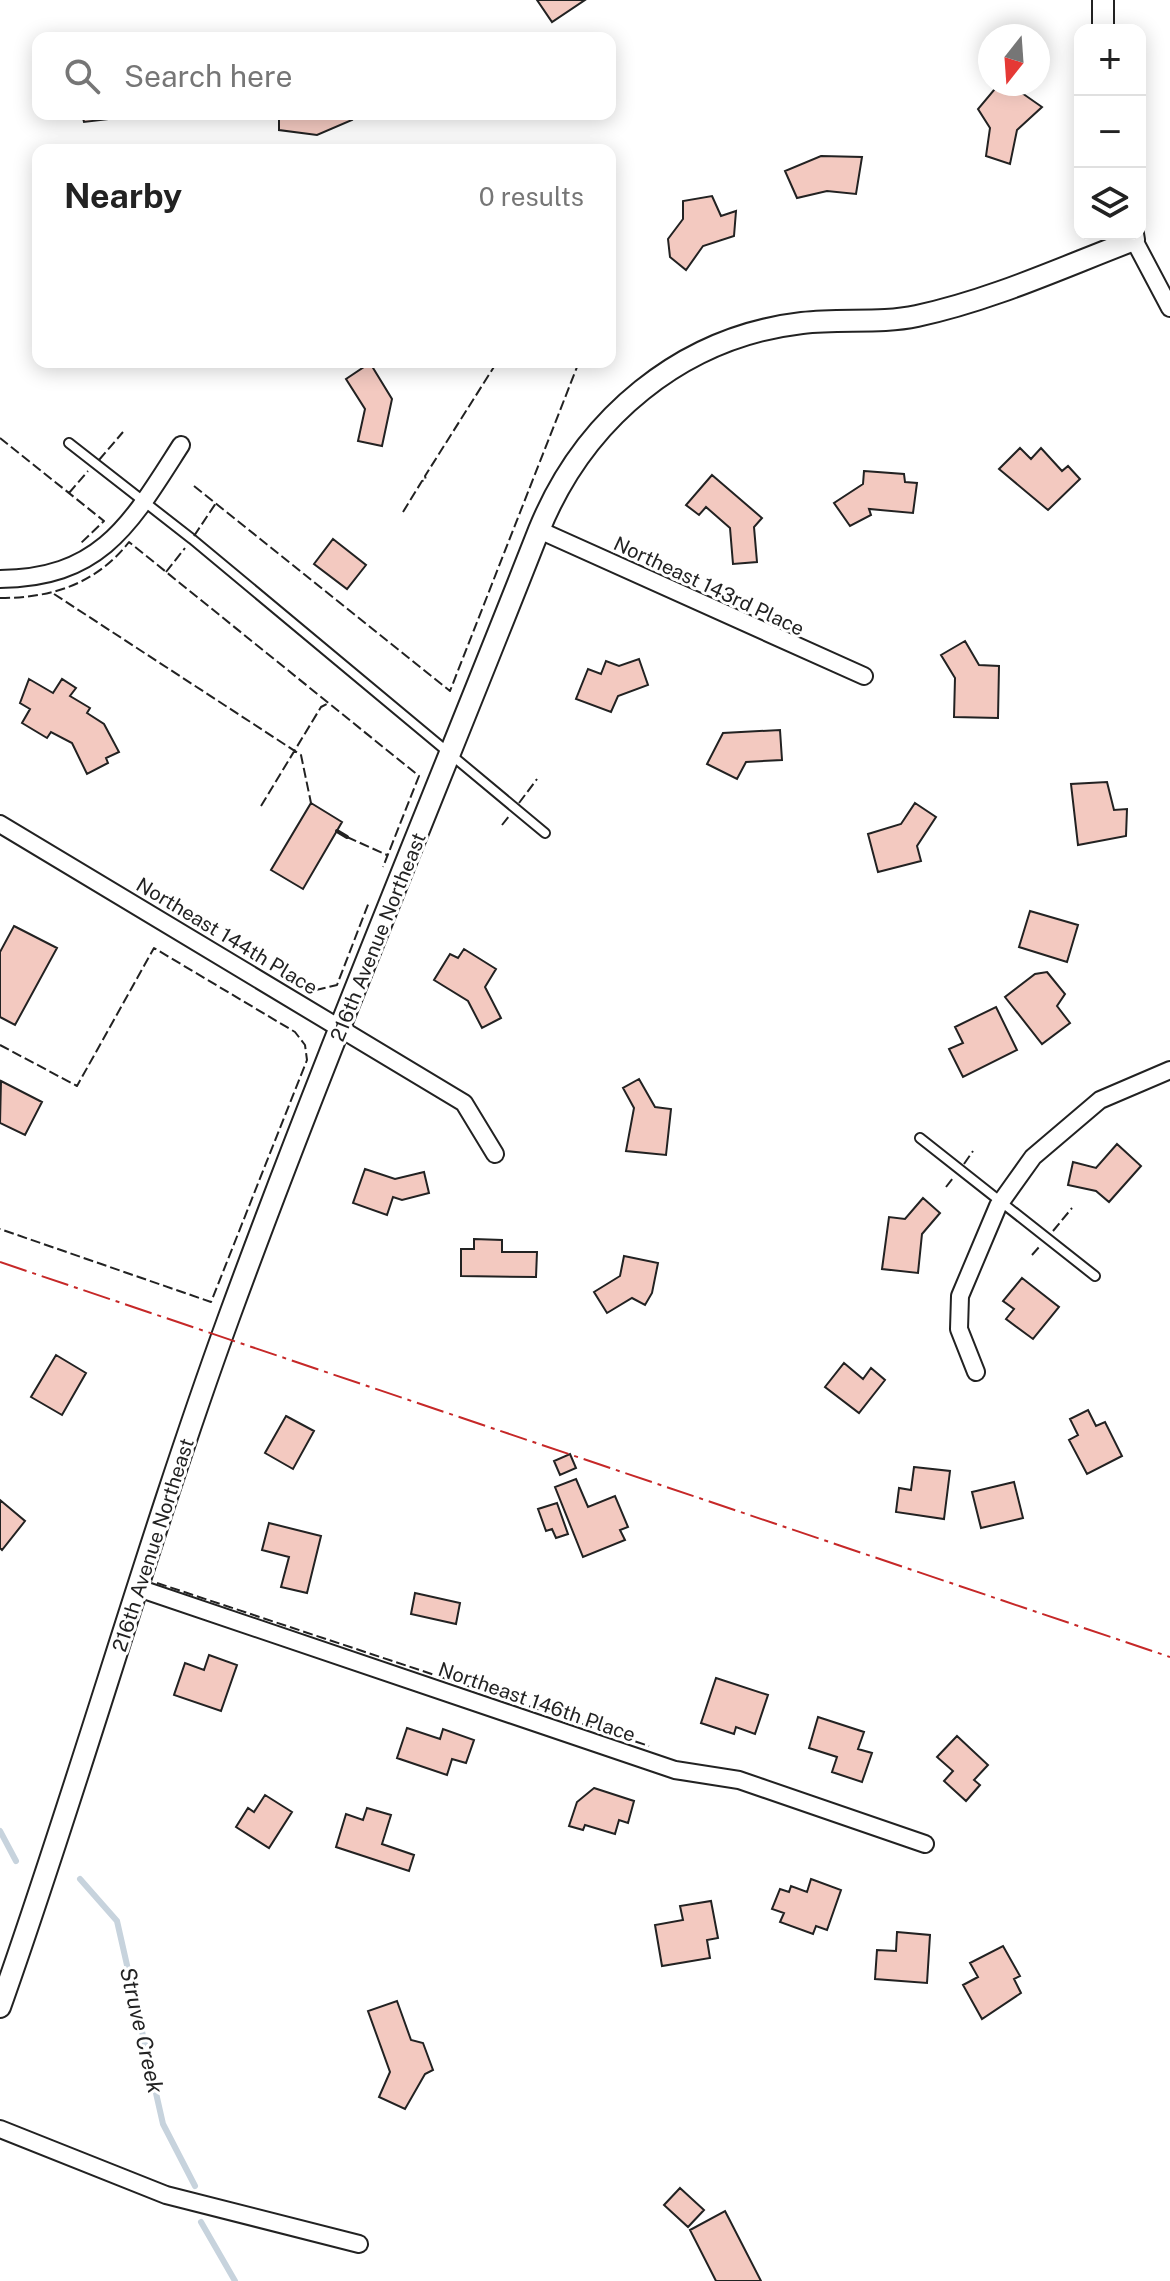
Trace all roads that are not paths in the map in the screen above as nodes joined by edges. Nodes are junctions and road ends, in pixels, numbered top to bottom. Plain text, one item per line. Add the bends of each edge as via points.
1 (1103, 0) edge
2 (1103, 24) edge
3 (1126, 240) edge
4 (1136, 240) edge
5 (1170, 308) edge
6 (69, 443) dead end
7 (181, 445) dead end
8 (145, 502) junction
9 (539, 530) junction
10 (0, 579) edge
11 (864, 676) dead end
12 (451, 754) junction
13 (0, 824) edge
14 (545, 833) dead end
15 (341, 1029) junction
16 (1170, 1070) edge
17 (920, 1138) dead end
18 (495, 1154) dead end
19 (1001, 1201) junction
20 (1095, 1276) dead end
21 (976, 1372) dead end
22 (138, 1588) junction
23 (925, 1844) dead end
24 (0, 2007) edge
25 (0, 2129) edge
26 (359, 2244) dead end

1 - 2 street
3 - 9 street, 216th Avenue Northeast via 946,310 801,323 731,339 698,353 615,413 561,482
4 - 5 street
6 - 8 lane
7 - 8 street
8 - 10 street via 114,540 75,567 30,579
8 - 12 lane
9 - 11 street, Northeast 143rd Place
9 - 12 street, 216th Avenue Northeast
12 - 14 lane
12 - 15 street, 216th Avenue Northeast
13 - 15 street, Northeast 144th Place
15 - 18 street, Northeast 144th Place via 464,1103
15 - 22 street, 216th Avenue Northeast via 228,1320
16 - 19 street via 1100,1100 1033,1157
17 - 19 lane
19 - 20 lane
19 - 21 street via 960,1296 959,1329
22 - 23 street, Northeast 146th Place via 675,1770 739,1780
22 - 24 street, 216th Avenue Northeast via 56,1850
25 - 26 street via 166,2195

